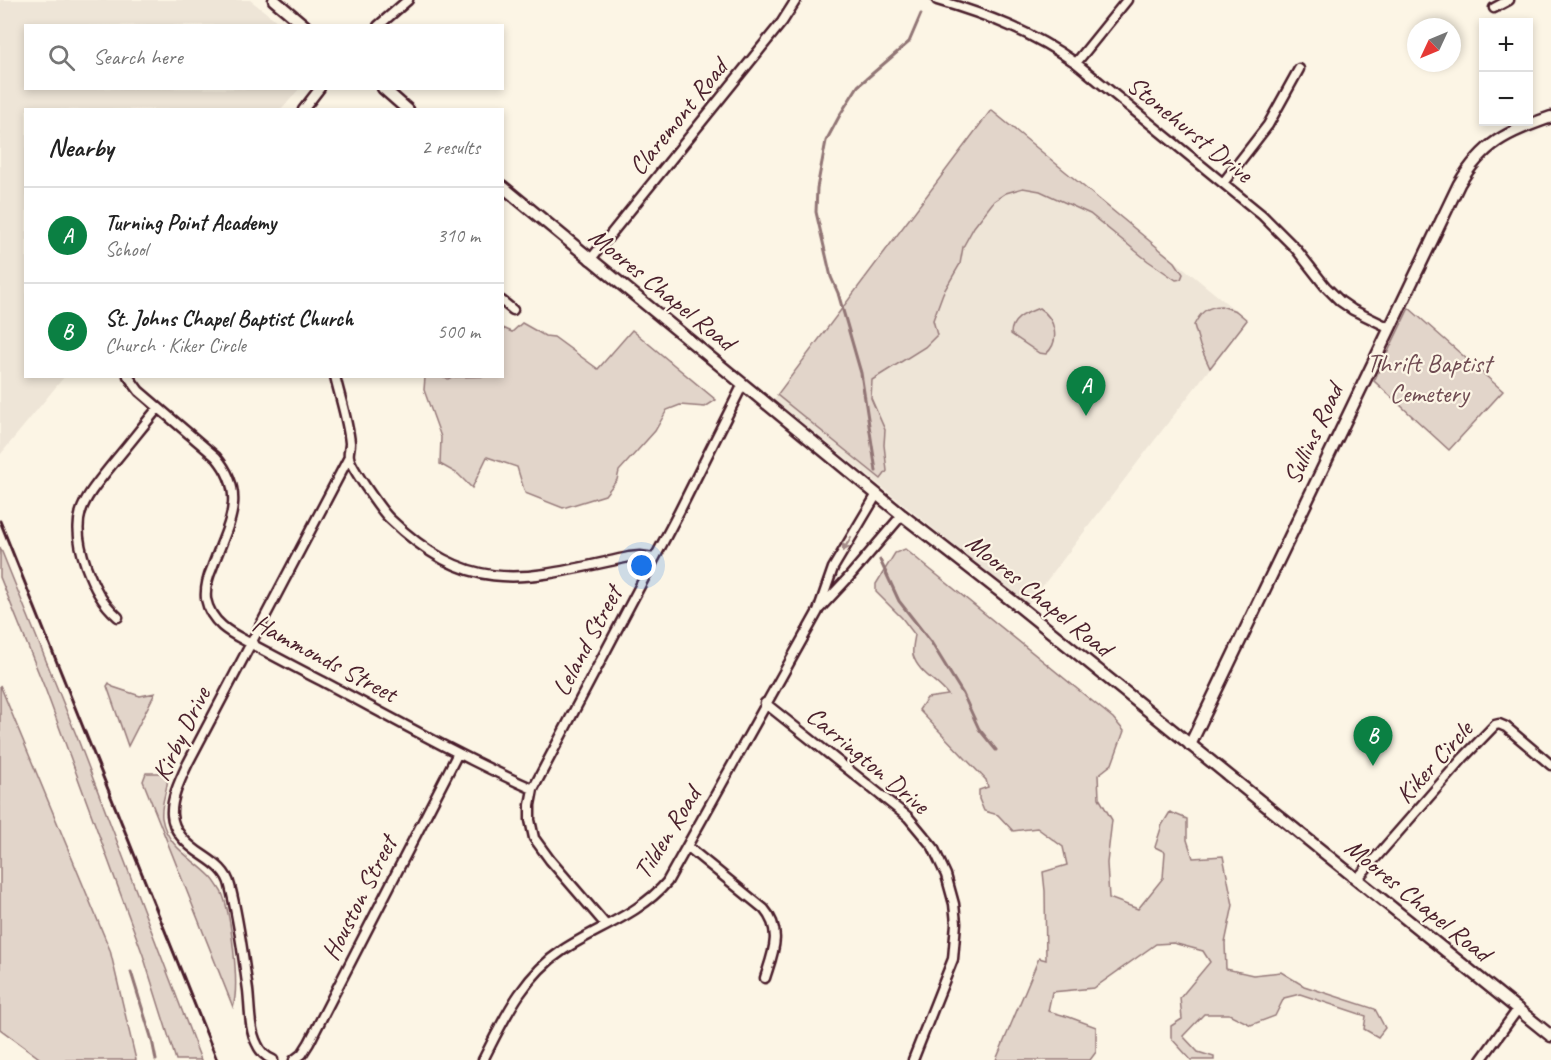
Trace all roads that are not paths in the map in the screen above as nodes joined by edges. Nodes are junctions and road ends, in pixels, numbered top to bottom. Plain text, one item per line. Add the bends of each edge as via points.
1 (274, 0) edge
2 (408, 0) edge
3 (796, 0) edge
4 (937, 0) edge
5 (1127, 0) edge
6 (1509, 0) edge
7 (1494, 8) dead end
8 (303, 24) edge
9 (380, 24) edge
10 (1076, 63) junction
11 (1299, 69) dead end
12 (318, 90) edge
13 (385, 90) edge
14 (305, 108) edge
15 (406, 108) edge
16 (1551, 117) edge
17 (1223, 183) junction
18 (504, 188) edge
19 (590, 260) junction
20 (504, 303) edge
21 (513, 310) dead end
22 (1390, 328) junction
23 (129, 378) edge
24 (335, 378) edge
25 (743, 384) junction
26 (158, 408) junction
27 (349, 457) junction
28 (878, 494) junction
29 (902, 515) junction
30 (654, 558) junction
31 (818, 611) junction
32 (118, 617) dead end
33 (250, 643) junction
34 (765, 703) junction
35 (1190, 745) junction
36 (458, 753) junction
37 (1551, 765) edge
38 (533, 789) junction
39 (688, 847) junction
40 (1357, 879) junction
41 (606, 925) junction
42 (765, 978) dead end
43 (1518, 1009) junction
44 (1551, 1036) edge
45 (273, 1060) edge
46 (294, 1060) edge
47 (483, 1060) edge
48 (913, 1060) edge
49 (1481, 1060) edge

1 - 8 main road
2 - 9 street
3 - 19 street, Claremont Road
4 - 10 street, Stonehurst Drive via 1000,20
5 - 10 street
6 - 7 street
10 - 17 street, Stonehurst Drive
11 - 17 street via 1268,124
12 - 14 street
13 - 15 main road
16 - 22 main road, Sullins Road via 1519,128 1479,155 1459,184
17 - 22 street, Stonehurst Drive via 1277,229 1340,301
18 - 19 main road, Moores Chapel Road
19 - 25 main road, Moores Chapel Road
20 - 21 street
22 - 35 main road, Sullins Road
23 - 26 street, Hammonds Street
24 - 27 street via 350,444
25 - 28 main road, Moores Chapel Road
25 - 30 street, Leland Street
26 - 32 street via 87,496 80,516 78,540 91,580 100,599
26 - 33 street, Hammonds Street via 216,457 230,477 234,502 209,575 206,600 223,627
27 - 30 street via 375,501 400,529 440,558 470,571 520,578 629,557
27 - 33 street, Kirby Drive
28 - 29 main road, Moores Chapel Road
28 -> 31 street, Tilden Road via 833,568
29 - 31 street, Tilden Road
29 - 35 main road, Moores Chapel Road
30 - 38 street, Leland Street
31 - 34 street, Tilden Road
33 - 36 street, Hammonds Street
33 - 45 street, Kirby Drive via 178,784 172,814 181,838 220,867 230,884 254,1035 261,1050
34 - 39 street, Tilden Road
34 - 48 street, Carrington Drive via 908,817 933,847 946,875 956,923 953,960
35 - 40 main road, Moores Chapel Road
36 - 38 street, Hammonds Street
36 - 46 street, Houston Street via 309,1043
37 - 40 street, Kiker Circle via 1506,727 1495,726
38 - 41 street via 530,820 534,838
39 - 41 street, Tilden Road via 658,893
39 - 42 street via 764,909 772,921 776,937
40 - 43 main road, Moores Chapel Road
41 - 47 street, Tilden Road via 542,966 511,1005
43 - 44 main road, Moores Chapel Road
43 - 49 street

